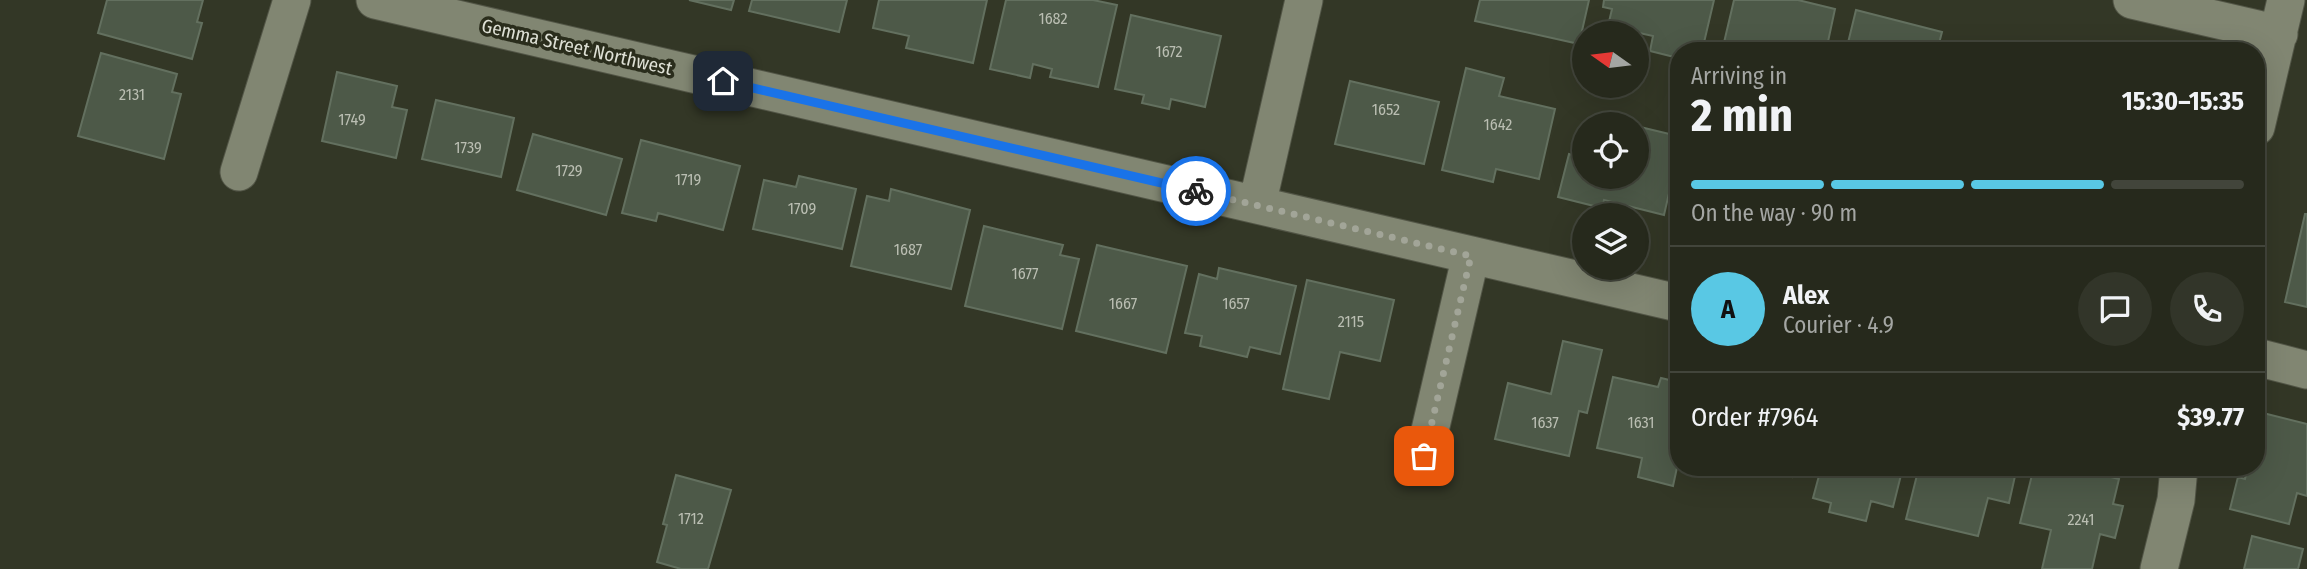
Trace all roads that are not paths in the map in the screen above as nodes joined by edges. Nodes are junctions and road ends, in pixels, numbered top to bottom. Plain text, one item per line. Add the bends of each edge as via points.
1 (292, 0) edge
2 (375, 0) edge
3 (1304, 0) edge
4 (2132, 0) edge
5 (2282, 17) edge
6 (2265, 89) edge
7 (239, 172) dead end
8 (1257, 205) junction
9 (1471, 256) junction
10 (1670, 301) edge
11 (2265, 359) edge
12 (2307, 370) edge
13 (1424, 456) dead end
14 (2178, 476) edge
15 (2159, 569) edge

1 - 7 street
2 - 8 street, Gemma Street Northwest
3 - 8 street
4 - 5 street
5 - 6 street
8 - 9 street, Gemma Street Northwest
9 - 10 street, Gemma Street Northwest
9 - 13 street
11 - 12 street
14 - 15 street

